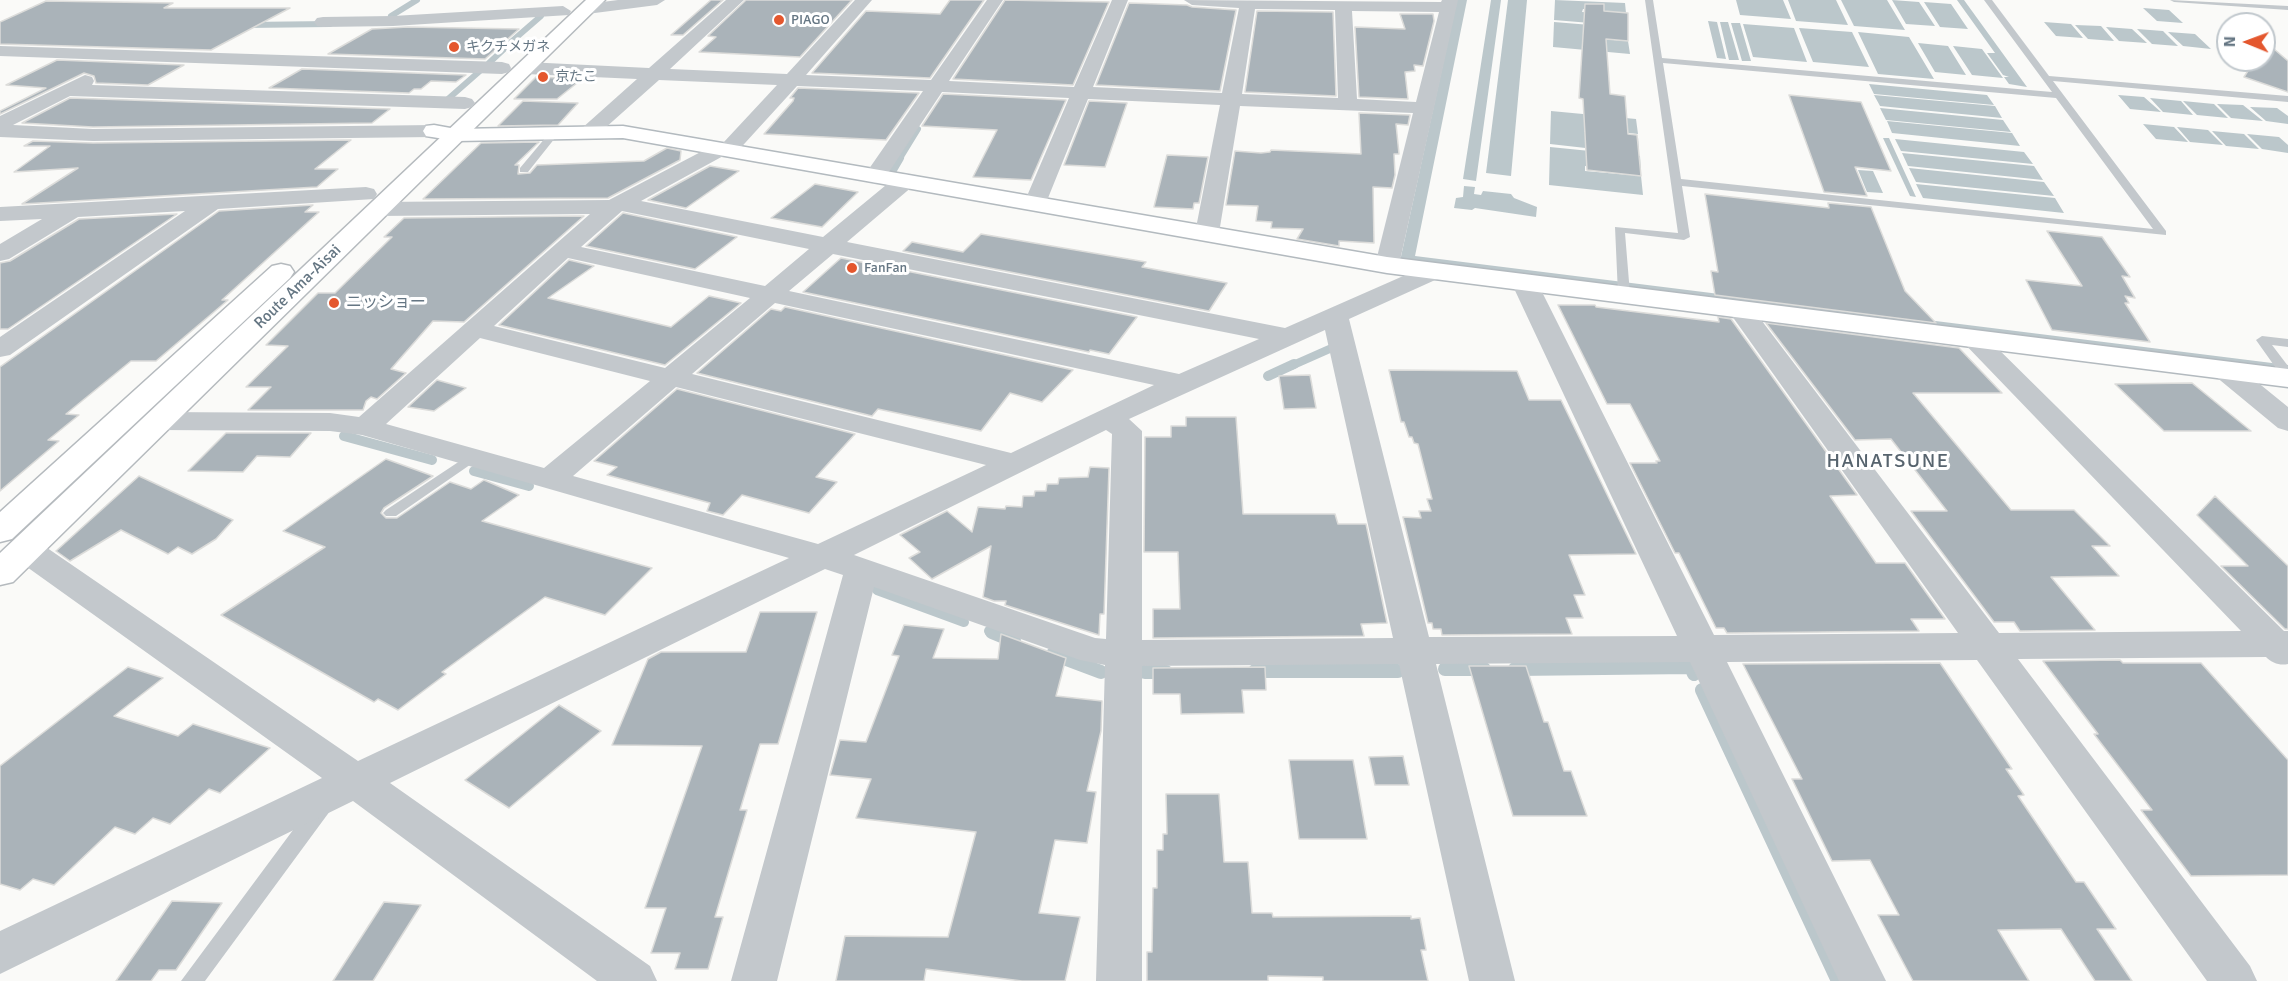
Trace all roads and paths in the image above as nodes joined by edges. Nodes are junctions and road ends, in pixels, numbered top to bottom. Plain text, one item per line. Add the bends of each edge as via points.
1 (657, 0) edge
2 (736, 0) edge
3 (864, 0) edge
4 (995, 0) edge
5 (1120, 0) edge
6 (1192, 0) edge
7 (1649, 0) edge
8 (1988, 0) edge
9 (2174, 0) edge
10 (1248, 4) junction
11 (1347, 4) edge
12 (1449, 4) edge
13 (346, 5) dead end
14 (580, 5) edge
15 (2287, 9) edge
16 (0, 51) edge
17 (134, 56) junction
18 (1658, 60) junction
19 (514, 68) junction
20 (654, 74) junction
21 (2046, 78) junction
22 (793, 80) junction
23 (936, 86) junction
24 (67, 90) junction
25 (1081, 93) junction
26 (2059, 95) junction
27 (1231, 99) junction
28 (2288, 99) edge
29 (465, 102) junction
30 (1348, 105) junction
31 (1424, 108) junction
32 (0, 124) edge
33 (0, 131) edge
34 (445, 133) junction
35 (554, 133) junction
36 (588, 133) junction
37 (725, 150) junction
38 (524, 170) dead end
39 (876, 176) junction
40 (905, 181) junction
41 (1676, 182) junction
42 (213, 202) junction
43 (372, 202) junction
44 (1035, 204) junction
45 (616, 206) junction
46 (74, 210) junction
47 (0, 214) edge
48 (1207, 233) junction
49 (828, 245) junction
50 (563, 250) junction
51 (0, 254) edge
52 (1387, 265) junction
53 (1435, 271) junction
54 (1524, 282) junction
55 (1623, 288) junction
56 (770, 294) junction
57 (1740, 309) junction
58 (1335, 316) junction
59 (475, 329) junction
60 (1288, 337) junction
61 (1972, 338) junction
62 (2288, 343) edge
63 (0, 349) edge
64 (2225, 370) junction
65 (2285, 372) edge
66 (672, 376) junction
67 (1182, 383) junction
68 (1108, 418) junction
69 (159, 421) junction
70 (2288, 422) edge
71 (365, 427) junction
72 (472, 457) junction
73 (1016, 463) junction
74 (549, 479) junction
75 (391, 513) dead end
76 (8, 551) edge
77 (822, 556) junction
78 (861, 570) junction
79 (1988, 647) junction
80 (2284, 649) edge
81 (1702, 650) junction
82 (1415, 651) junction
83 (1124, 654) junction
84 (344, 787) junction
85 (0, 954) edge
86 (192, 981) edge
87 (634, 981) edge
88 (754, 981) edge
89 (1119, 981) edge
90 (1492, 981) edge
91 (1863, 981) edge
92 (2234, 981) edge

1 - 14 street
2 - 20 street
3 - 22 street
4 - 23 street
5 - 25 street
6 - 10 street
7 - 18 lane
8 - 21 lane
9 - 15 lane
10 - 11 street
10 - 27 street
11 - 12 street
11 - 30 street
12 - 31 street
13 - 14 street via 324,22 393,21
14 - 19 main road, Route Ama-Aisai
16 - 17 street
17 - 19 street
17 - 24 street
18 - 26 lane
18 - 41 lane
19 - 20 street
19 - 29 main road, Route Ama-Aisai
19 - 34 main road, Route Ama-Aisai
20 - 22 street
20 - 36 street
21 - 26 lane
21 - 28 lane
22 - 23 street
22 - 37 street
23 - 25 street
23 - 39 street
24 - 29 street
24 - 32 street
25 - 27 street
25 - 44 street
26 - 41 lane via 2162,233
27 - 30 street
27 - 48 street
29 - 34 main road, Route Ama-Aisai
30 - 31 street
31 - 52 street
33 - 34 street via 93,135
34 - 35 main road
34 - 43 main road, Route Ama-Aisai
35 - 36 main road
35 - 38 lane
36 - 37 main road via 623,132
37 - 39 main road
37 - 45 street
39 - 40 main road
40 - 44 main road
40 - 49 street
41 - 55 lane via 1684,237 1619,229
42 - 43 street
42 - 46 street
42 - 63 street
43 - 45 street
43 - 69 main road, Route Ama-Aisai
43 - 76 main road, Route Ama-Aisai
44 - 48 main road
45 - 49 street
45 - 50 street
46 - 47 street
46 - 51 street
48 - 52 main road
49 - 56 street
49 - 60 street
50 - 56 street
50 - 59 street
52 - 53 main road
53 - 54 main road
53 - 58 street
54 - 55 main road
54 - 81 street
55 - 57 main road
56 - 66 street
56 - 67 street
57 - 61 main road
57 - 79 street
58 - 60 street
58 - 82 street
59 - 66 street
59 - 71 street
60 - 67 street
61 - 64 main road
61 - 80 street
62 - 65 lane via 2262,340
64 - 65 main road
64 - 70 street
66 - 73 street
66 - 74 street
67 - 68 street
68 - 73 street
68 - 83 street via 1127,431
69 - 71 street via 330,422
69 - 76 main road, Route Ama-Aisai
71 - 72 street
72 - 74 street
72 - 75 lane
73 - 77 street
74 - 77 street
76 - 84 street
77 - 78 street
77 - 84 street
78 - 83 street via 1093,651
78 - 88 street
79 - 80 street
79 - 81 street
79 - 92 street
81 - 82 street
81 - 91 street
82 - 83 street
82 - 90 street
83 - 89 street
84 - 85 street
84 - 86 lane
84 - 87 street

